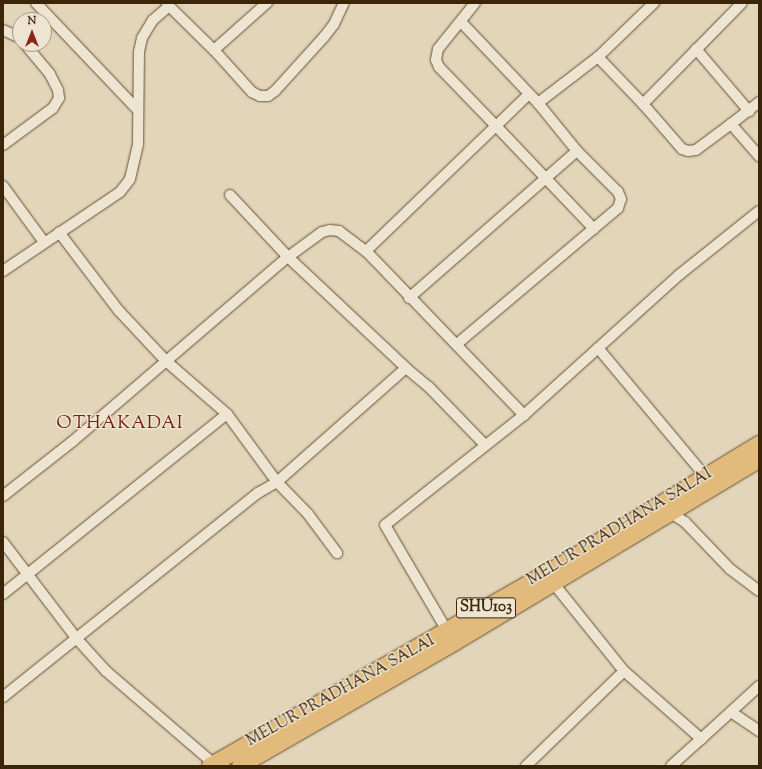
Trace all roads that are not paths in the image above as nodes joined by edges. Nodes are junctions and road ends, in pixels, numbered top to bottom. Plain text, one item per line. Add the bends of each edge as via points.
1 (36, 3) edge
2 (267, 3) edge
3 (344, 3) edge
4 (475, 3) edge
5 (654, 3) edge
6 (742, 3) edge
7 (168, 4) edge
8 (461, 22) junction
9 (696, 49) junction
10 (214, 50) junction
11 (32, 52) edge
12 (598, 57) junction
13 (530, 94) junction
14 (759, 102) edge
15 (538, 103) junction
16 (643, 104) junction
17 (138, 110) junction
18 (749, 111) junction
19 (730, 124) junction
20 (496, 126) junction
21 (3, 145) edge
22 (577, 151) junction
23 (759, 156) edge
24 (547, 179) junction
25 (3, 186) edge
26 (230, 195) dead end
27 (759, 211) edge
28 (594, 229) junction
29 (59, 232) junction
30 (44, 242) junction
31 (366, 251) junction
32 (288, 257) junction
33 (3, 271) edge
34 (409, 298) junction
35 (457, 344) junction
36 (598, 348) junction
37 (166, 361) junction
38 (406, 368) junction
39 (227, 414) junction
40 (524, 415) junction
41 (759, 444) edge
42 (485, 445) junction
43 (759, 460) edge
44 (706, 477) junction
45 (277, 482) junction
46 (3, 496) edge
47 (671, 513) junction
48 (3, 542) edge
49 (337, 553) dead end
50 (28, 575) junction
51 (554, 584) junction
52 (759, 591) edge
53 (3, 594) edge
54 (451, 637) junction
55 (77, 639) junction
56 (624, 671) junction
57 (759, 686) edge
58 (3, 697) edge
59 (731, 712) junction
60 (759, 731) edge
61 (700, 740) junction
62 (212, 765) edge
63 (240, 766) edge
64 (526, 766) edge
65 (671, 766) edge

1 - 17 street
2 - 10 street
3 - 10 street via 334,24 324,37 268,96 252,92
4 - 8 street
5 - 12 street
6 - 9 street
7 - 10 street
7 - 17 street via 153,20 142,38 139,52
8 - 13 street
8 - 20 street via 438,49 436,60 439,67
9 - 16 street
9 - 18 street
11 - 21 street via 50,74 59,98 53,108
12 - 15 street
12 - 16 street
13 - 15 street
13 - 20 street
14 - 18 street
15 - 22 street
16 - 19 street via 682,149 688,151 703,146
17 - 29 street via 138,144 130,180 120,192
18 - 19 street
19 - 23 street
20 - 24 street
20 - 31 street
22 - 24 street
22 - 28 street via 618,192 621,199 618,208
24 - 28 street
24 - 34 street
25 - 30 street
26 - 32 street
27 - 36 street via 679,275
28 - 35 street
29 - 30 street
29 - 37 street via 119,311
30 - 33 street
31 - 32 street via 347,235 330,230 322,232
31 - 34 street
32 - 37 street
32 - 38 street
34 - 35 street
35 - 40 street
36 - 40 street
36 - 44 street
37 - 39 street
37 - 46 street
38 - 42 street via 429,387
38 - 45 street
39 - 45 street
39 - 50 street
40 - 42 street
41 - 44 main road, MELUR PRADHANA SALAI / SHU103
42 - 54 street via 385,525
43 - 47 main road, MELUR PRADHANA SALAI / SHU103
44 - 54 main road, MELUR PRADHANA SALAI / SHU103
45 - 49 street via 308,514
45 - 55 street via 258,493
47 - 51 main road, MELUR PRADHANA SALAI / SHU103
47 - 52 street via 685,522 730,569
48 - 50 street
50 - 53 street
50 - 55 street
51 - 54 main road, MELUR PRADHANA SALAI / SHU103
51 - 56 street
54 - 62 main road, MELUR PRADHANA SALAI / SHU103
54 - 63 main road, MELUR PRADHANA SALAI / SHU103
55 - 58 street
55 - 62 street via 106,671
56 - 61 street
56 - 64 street
57 - 59 street
59 - 60 street
59 - 61 street
61 - 65 street

